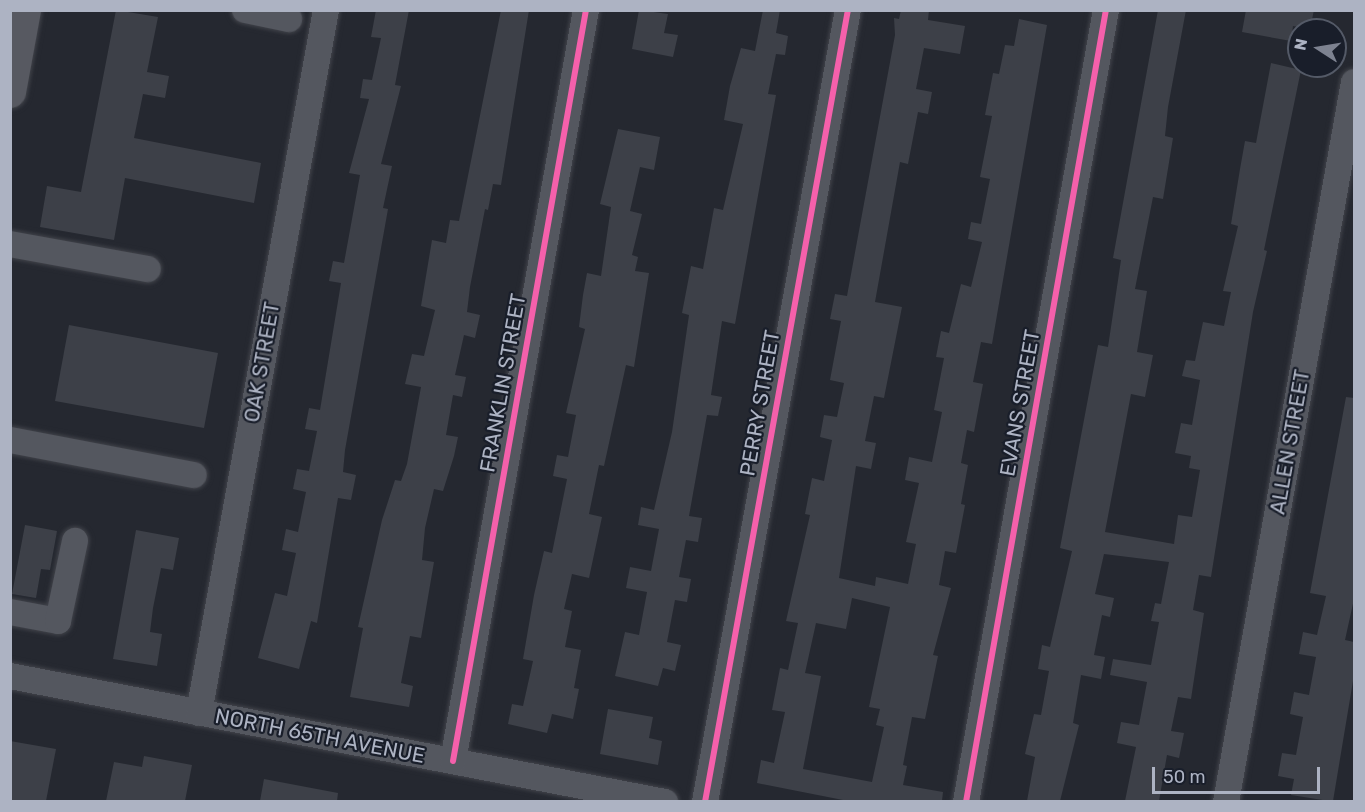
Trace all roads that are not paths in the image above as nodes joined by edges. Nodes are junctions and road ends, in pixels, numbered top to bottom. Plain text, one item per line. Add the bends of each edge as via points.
1 (25, 10) edge
2 (245, 10) edge
3 (326, 10) edge
4 (586, 10) edge
5 (848, 10) edge
6 (1106, 10) edge
7 (289, 19) dead end
8 (1354, 81) edge
9 (10, 92) edge
10 (10, 244) edge
11 (148, 269) dead end
12 (10, 440) edge
13 (194, 475) dead end
14 (75, 541) dead end
15 (10, 612) edge
16 (10, 676) edge
17 (199, 713) junction
18 (453, 761) junction
19 (665, 801) edge
20 (705, 801) edge
21 (966, 801) edge
22 (1226, 801) edge

1 - 9 main road
2 - 7 street
3 - 17 street, OAK STREET
4 - 18 street, FRANKLIN STREET
5 - 20 street, PERRY STREET
6 - 21 street, EVANS STREET
8 - 22 street, ALLEN STREET
10 - 11 street
12 - 13 street
14 - 15 street via 58,621
16 - 17 street, NORTH 65TH AVENUE
17 - 18 street, NORTH 65TH AVENUE
18 - 19 street, NORTH 65TH AVENUE

